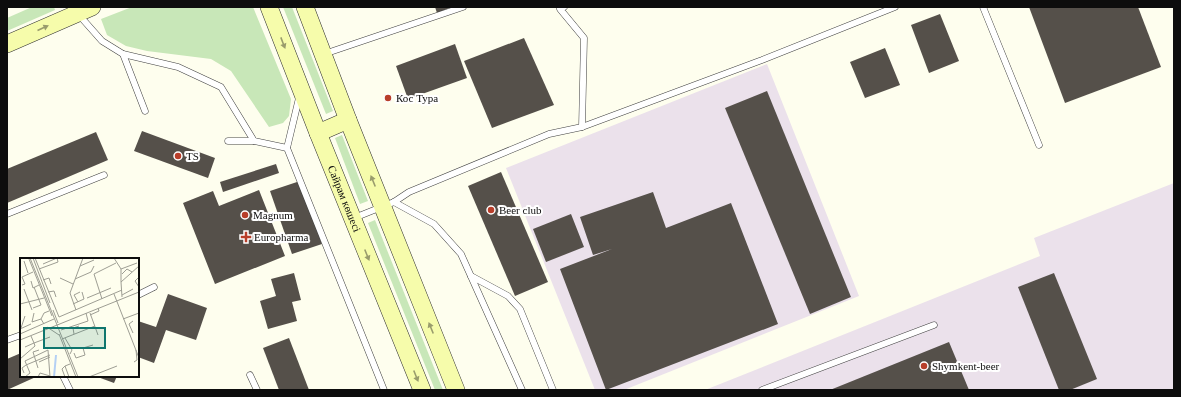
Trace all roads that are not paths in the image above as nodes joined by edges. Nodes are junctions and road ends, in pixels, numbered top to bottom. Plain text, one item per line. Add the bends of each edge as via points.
1 (269, 7) edge
2 (305, 7) edge
3 (463, 7) edge
4 (564, 7) edge
5 (895, 7) edge
6 (983, 7) edge
7 (82, 9) edge
8 (7, 44) edge
9 (122, 54) junction
10 (322, 54) junction
11 (301, 91) junction
12 (145, 111) dead end
13 (348, 120) junction
14 (582, 127) junction
15 (318, 133) junction
16 (228, 141) dead end
17 (254, 141) junction
18 (1039, 145) dead end
19 (287, 148) junction
20 (104, 175) dead end
21 (388, 204) junction
22 (7, 214) edge
23 (352, 218) junction
24 (470, 276) junction
25 (154, 286) dead end
26 (139, 294) edge
27 (934, 326) dead end
28 (20, 335) edge
29 (7, 340) edge
30 (250, 375) dead end
31 (64, 377) edge
32 (70, 390) edge
33 (257, 390) edge
34 (384, 390) edge
35 (422, 390) edge
36 (456, 390) edge
37 (522, 390) edge
38 (553, 390) edge
39 (762, 390) edge

1 -> 11 main road, Сайрам көшесі
2 - 10 main road
3 - 10 lane
4 - 14 lane via 560,9 584,38
5 - 14 lane
6 - 18 lane
8 -> 7 main road
7 - 9 lane via 102,41
9 - 12 lane
9 - 17 lane via 178,67 221,87
10 - 13 main road
11 - 15 main road, Сайрам көшесі
11 - 19 lane
13 - 15 main road
21 -> 13 main road
14 - 21 lane via 549,134 409,192
15 - 23 main road, Сайрам көшесі
16 - 17 lane
17 - 19 lane
19 - 34 lane
20 - 22 lane
21 - 23 lane
21 - 24 lane via 434,224 461,254
36 -> 21 main road
23 -> 35 main road, Сайрам көшесі
24 - 37 lane
24 - 38 lane via 508,296 520,309
25 - 26 lane
27 - 39 lane
28 - 29 lane
30 - 33 lane
31 - 32 lane

